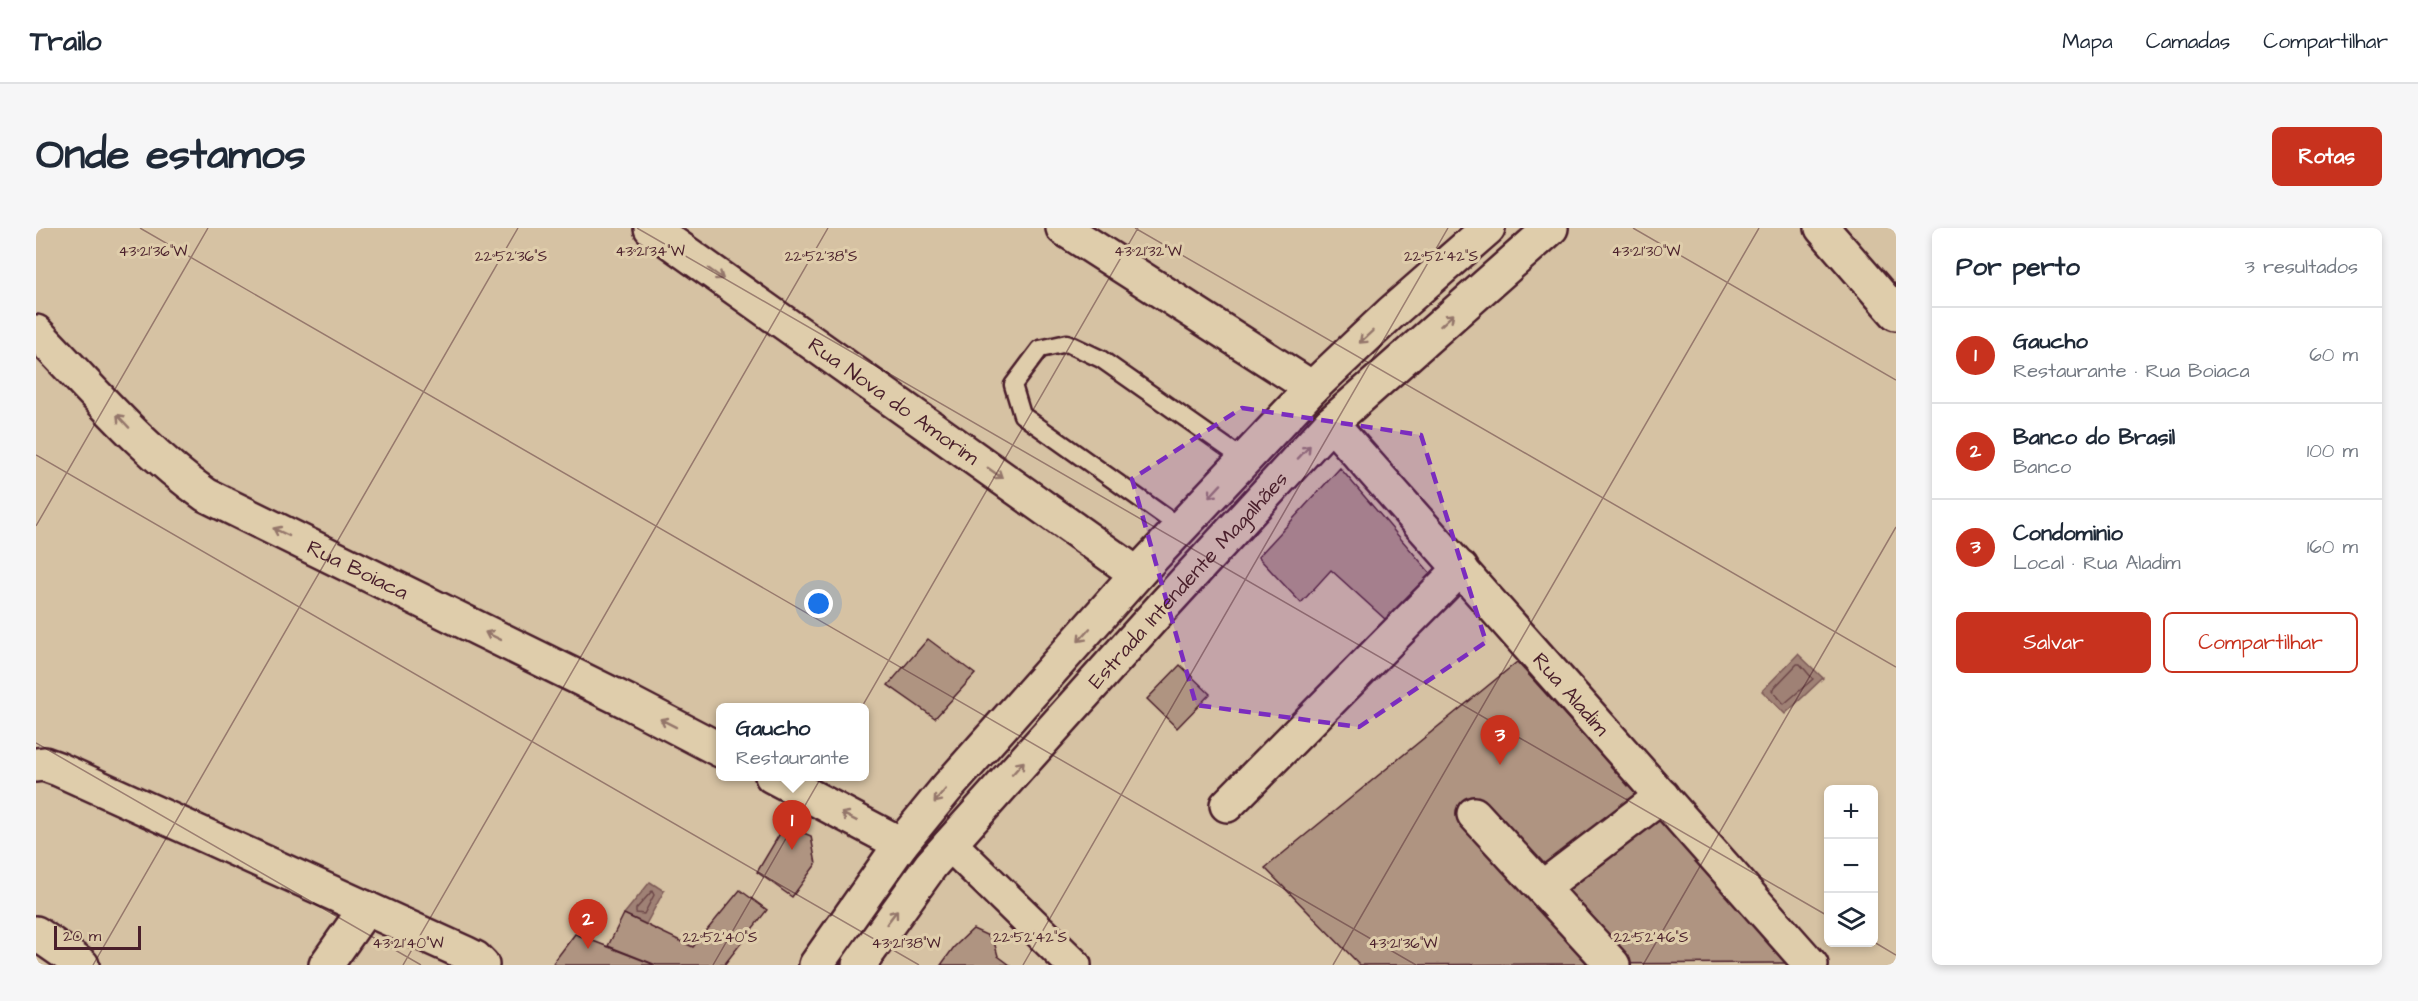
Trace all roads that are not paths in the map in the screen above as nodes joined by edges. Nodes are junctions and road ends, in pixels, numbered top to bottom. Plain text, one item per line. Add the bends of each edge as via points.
1 (651, 228) edge
2 (1062, 228) edge
3 (1488, 228) edge
4 (1551, 228) edge
5 (1822, 228) edge
6 (1896, 313) edge
7 (36, 332) edge
8 (1312, 388) junction
9 (1331, 423) junction
10 (1245, 460) junction
11 (1181, 528) junction
12 (1461, 568) junction
13 (1137, 574) junction
14 (716, 748) edge
15 (36, 765) edge
16 (780, 781) edge
17 (1662, 796) junction
18 (1227, 805) dead end
19 (1474, 814) dead end
20 (901, 844) junction
21 (950, 844) junction
22 (1543, 887) junction
23 (366, 908) junction
24 (36, 933) edge
25 (82, 965) edge
26 (326, 965) edge
27 (482, 965) edge
28 (816, 965) edge
29 (858, 965) edge
30 (1074, 965) edge
31 (1613, 965) edge
32 (1811, 965) edge

1 -> 13 street, Rua Nova do Amorim
2 - 8 street
3 -> 8 street, Estrada Intendente Magalhães
9 -> 4 street, Estrada Intendente Magalhães
5 - 6 street
14 -> 7 street, Rua Boiaca via 206,495 147,447
8 - 10 street, Estrada Intendente Magalhães
9 - 12 street, Rua Aladim
21 -> 9 street, Estrada Intendente Magalhães
10 -> 11 street, Estrada Intendente Magalhães
10 - 11 lane via 1101,359 1067,343 1040,349 1012,385 1022,415
11 - 13 street, Estrada Intendente Magalhães
12 - 17 street, Rua Aladim
12 - 18 street
13 -> 20 street, Estrada Intendente Magalhães
15 - 23 street via 58,769
20 -> 16 street
17 - 22 street
17 - 32 street, Rua Aladim
19 - 22 street
20 - 28 street, Estrada Intendente Magalhães
29 -> 21 street, Estrada Intendente Magalhães
21 - 30 street
22 - 31 street
23 - 26 street
23 - 27 street via 475,958
24 - 25 street

